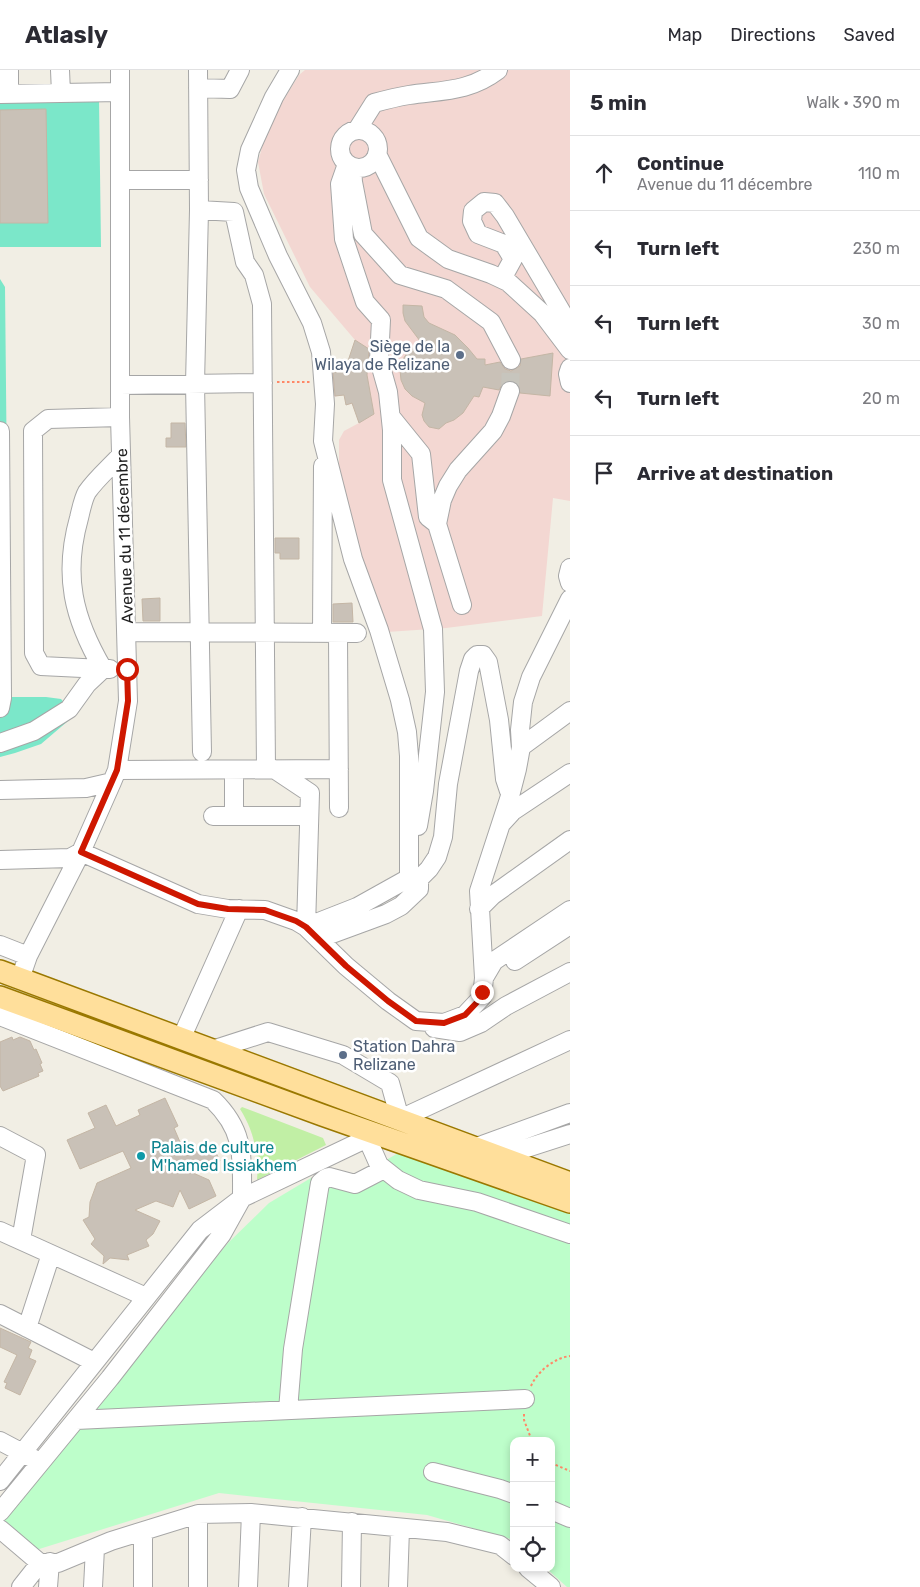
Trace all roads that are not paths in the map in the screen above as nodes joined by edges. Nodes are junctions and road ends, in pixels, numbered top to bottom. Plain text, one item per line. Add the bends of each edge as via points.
1 (9, 70) edge
2 (60, 70) edge
3 (120, 70) edge
4 (198, 70) edge
5 (240, 70) edge
6 (290, 70) edge
7 (498, 70) edge
8 (198, 88) junction
9 (120, 92) junction
10 (61, 93) junction
11 (5, 94) edge
12 (357, 130) junction
13 (378, 154) junction
14 (350, 166) junction
15 (121, 180) junction
16 (199, 180) junction
17 (199, 210) junction
18 (502, 279) junction
19 (569, 349) edge
20 (511, 360) tunnel mouth
21 (570, 368) edge
22 (263, 383) junction
23 (195, 384) junction
24 (570, 384) edge
25 (120, 385) junction
26 (510, 391) tunnel mouth
27 (120, 417) junction
28 (391, 417) junction
29 (0, 431) edge
30 (323, 441) junction
31 (121, 455) junction
32 (437, 524) junction
33 (570, 568) edge
34 (570, 583) edge
35 (570, 599) edge
36 (462, 605) dead end
37 (126, 632) junction
38 (201, 632) junction
39 (265, 633) junction
40 (330, 633) junction
41 (357, 633) dead end
42 (103, 669) junction
43 (127, 669) junction
44 (0, 708) edge
45 (570, 711) edge
46 (0, 743) edge
47 (521, 747) junction
48 (202, 752) dead end
49 (270, 769) junction
50 (339, 769) junction
51 (234, 770) junction
52 (570, 773) edge
53 (114, 776) junction
54 (0, 790) edge
55 (510, 796) junction
56 (340, 808) dead end
57 (213, 816) dead end
58 (234, 816) junction
59 (309, 816) junction
60 (500, 825) junction
61 (570, 840) edge
62 (81, 852) junction
63 (0, 860) edge
64 (414, 878) junction
65 (239, 909) junction
66 (479, 909) junction
67 (570, 910) edge
68 (570, 925) edge
69 (312, 933) junction
70 (0, 944) edge
71 (28, 956) junction
72 (570, 972) edge
73 (10, 975) edge
74 (483, 985) junction
75 (0, 997) edge
76 (0, 1016) edge
77 (416, 1021) junction
78 (181, 1039) junction
79 (570, 1040) edge
80 (212, 1050) junction
81 (570, 1113) edge
82 (322, 1115) junction
83 (400, 1119) junction
84 (0, 1136) edge
85 (371, 1136) junction
86 (562, 1137) edge
87 (474, 1148) junction
88 (570, 1149) edge
89 (340, 1151) junction
90 (499, 1157) junction
91 (384, 1169) junction
92 (570, 1183) edge
93 (242, 1198) junction
94 (570, 1202) edge
95 (0, 1231) edge
96 (570, 1234) edge
97 (21, 1240) junction
98 (52, 1254) junction
99 (146, 1297) junction
100 (0, 1314) edge
101 (27, 1328) junction
102 (94, 1362) junction
103 (525, 1399) dead end
104 (288, 1410) junction
105 (76, 1420) junction
106 (0, 1441) edge
107 (24, 1453) junction
108 (41, 1462) junction
109 (433, 1472) dead end
110 (0, 1481) edge
111 (510, 1493) edge
112 (0, 1512) edge
113 (555, 1512) edge
114 (251, 1513) junction
115 (198, 1514) junction
116 (302, 1518) junction
117 (570, 1518) edge
118 (352, 1522) junction
119 (0, 1529) edge
120 (400, 1529) junction
121 (143, 1530) junction
122 (95, 1548) junction
123 (510, 1553) edge
124 (45, 1562) junction
125 (532, 1572) edge
126 (403, 1585) edge
127 (545, 1585) edge
128 (21, 1587) edge
129 (48, 1587) edge
130 (93, 1587) edge
131 (143, 1587) edge
132 (198, 1587) edge
133 (248, 1587) edge
134 (298, 1587) edge
135 (351, 1587) edge

1 - 11 street
2 - 10 street
3 - 9 street, Avenue du 11 décembre
4 - 8 street
5 - 8 street via 230,89
6 - 30 street via 250,150 246,170 255,204 318,338 325,404
7 - 12 street via 485,80 449,91 408,95 374,103
8 - 16 street
9 - 10 street
9 - 15 street, Avenue du 11 décembre
10 - 11 street
12 - 13 street via 374,137
12 - 14 street via 345,135 339,147 342,160
13 - 14 street via 366,167
13 - 18 street via 418,238 448,260
14 - 20 street via 363,234 400,275 446,289 492,322
14 - 28 street via 340,184 344,239 365,302 381,320 379,360
15 - 16 street
15 - 25 street, Avenue du 11 décembre
16 - 17 street
17 - 22 street via 234,212 245,262 254,275 262,304
17 - 23 street
18 - 19 street via 542,313
18 - 19 street via 518,253 567,321
21 - 24 street
22 - 23 street
22 - 39 street
23 - 25 street
23 - 38 street
25 - 27 street, Avenue du 11 décembre
26 - 32 street via 493,431 448,486
27 - 31 street, Avenue du 11 décembre
27 - 42 street via 48,419 33,431 34,653 41,666
28 - 32 street via 421,454 428,517
28 - 64 street via 392,480 433,629 435,692
29 - 44 street
30 - 40 street
30 - 64 street via 353,558 379,630 407,732
31 - 37 street, Avenue du 11 décembre
31 - 42 street via 86,493 73,540 71,588 80,625
32 - 36 street
33 - 34 street
35 - 47 street via 531,677 523,702
37 - 38 street
37 - 43 street, Avenue du 11 décembre
38 - 39 street
38 - 48 street
39 - 40 street
39 - 49 street
40 - 41 street
40 - 50 street
42 - 43 street
42 - 46 street via 69,709 34,731
43 - 53 street, Avenue du 11 décembre via 128,701
45 - 47 street
47 - 55 street
49 - 50 street
49 - 51 street
49 - 59 street via 310,793
50 - 56 street
51 - 53 street
51 - 58 street
52 - 60 street via 513,811
53 - 54 street via 86,788
53 - 62 street, Avenue du 11 décembre
55 - 60 street
55 - 64 street via 488,662 483,655 477,654 469,671 448,784 441,844 429,869
57 - 58 street
58 - 59 street
59 - 69 street
60 - 66 street via 479,891
61 - 66 street via 493,895
62 - 63 street via 70,858
62 - 65 street via 198,904
62 - 71 street, Avenue du 11 décembre
64 - 69 street via 419,889 401,906 386,914
65 - 69 street via 265,910 296,921
65 - 78 street
66 - 74 street
67 - 74 street via 494,961
68 - 74 street
69 - 77 street via 346,966
70 - 71 street
71 - 73 street, Avenue du 11 décembre
72 - 77 street via 460,1032 437,1030
73 - 78 main road
74 - 77 street via 482,997 465,1015 444,1023
75 - 82 main road
76 - 93 street via 213,1100 230,1119 240,1144
78 - 80 main road
79 - 83 street
80 - 83 main road
80 - 83 street via 268,1032 343,1055 390,1083
81 - 87 street
82 - 85 main road
82 - 89 street via 336,1122 343,1136
83 - 87 main road
84 - 97 street via 36,1155
85 - 89 street
85 - 91 street
85 - 94 main road
86 - 88 street
86 - 90 street
87 - 90 main road
89 - 93 street
90 - 92 main road
91 - 96 street via 419,1190 477,1202
91 - 104 street via 355,1184 329,1177 320,1183 293,1349
93 - 99 street via 200,1230
93 - 105 street via 222,1234
95 - 97 street
97 - 98 street
98 - 99 street
98 - 101 street
99 - 102 street
100 - 101 street
101 - 102 street
102 - 107 street
103 - 104 street
104 - 105 street
105 - 108 street
106 - 107 street
107 - 108 street
107 - 110 street
108 - 112 street
109 - 111 street
113 - 117 street
114 - 115 street
114 - 116 street
114 - 133 street
115 - 121 street
115 - 132 street
116 - 118 street
116 - 134 street
118 - 120 street
118 - 135 street
119 - 124 street
120 - 123 street via 446,1532 500,1545
120 - 126 street
121 - 122 street
121 - 131 street
122 - 124 street via 58,1563
122 - 130 street
124 - 128 street
124 - 129 street
125 - 127 street

